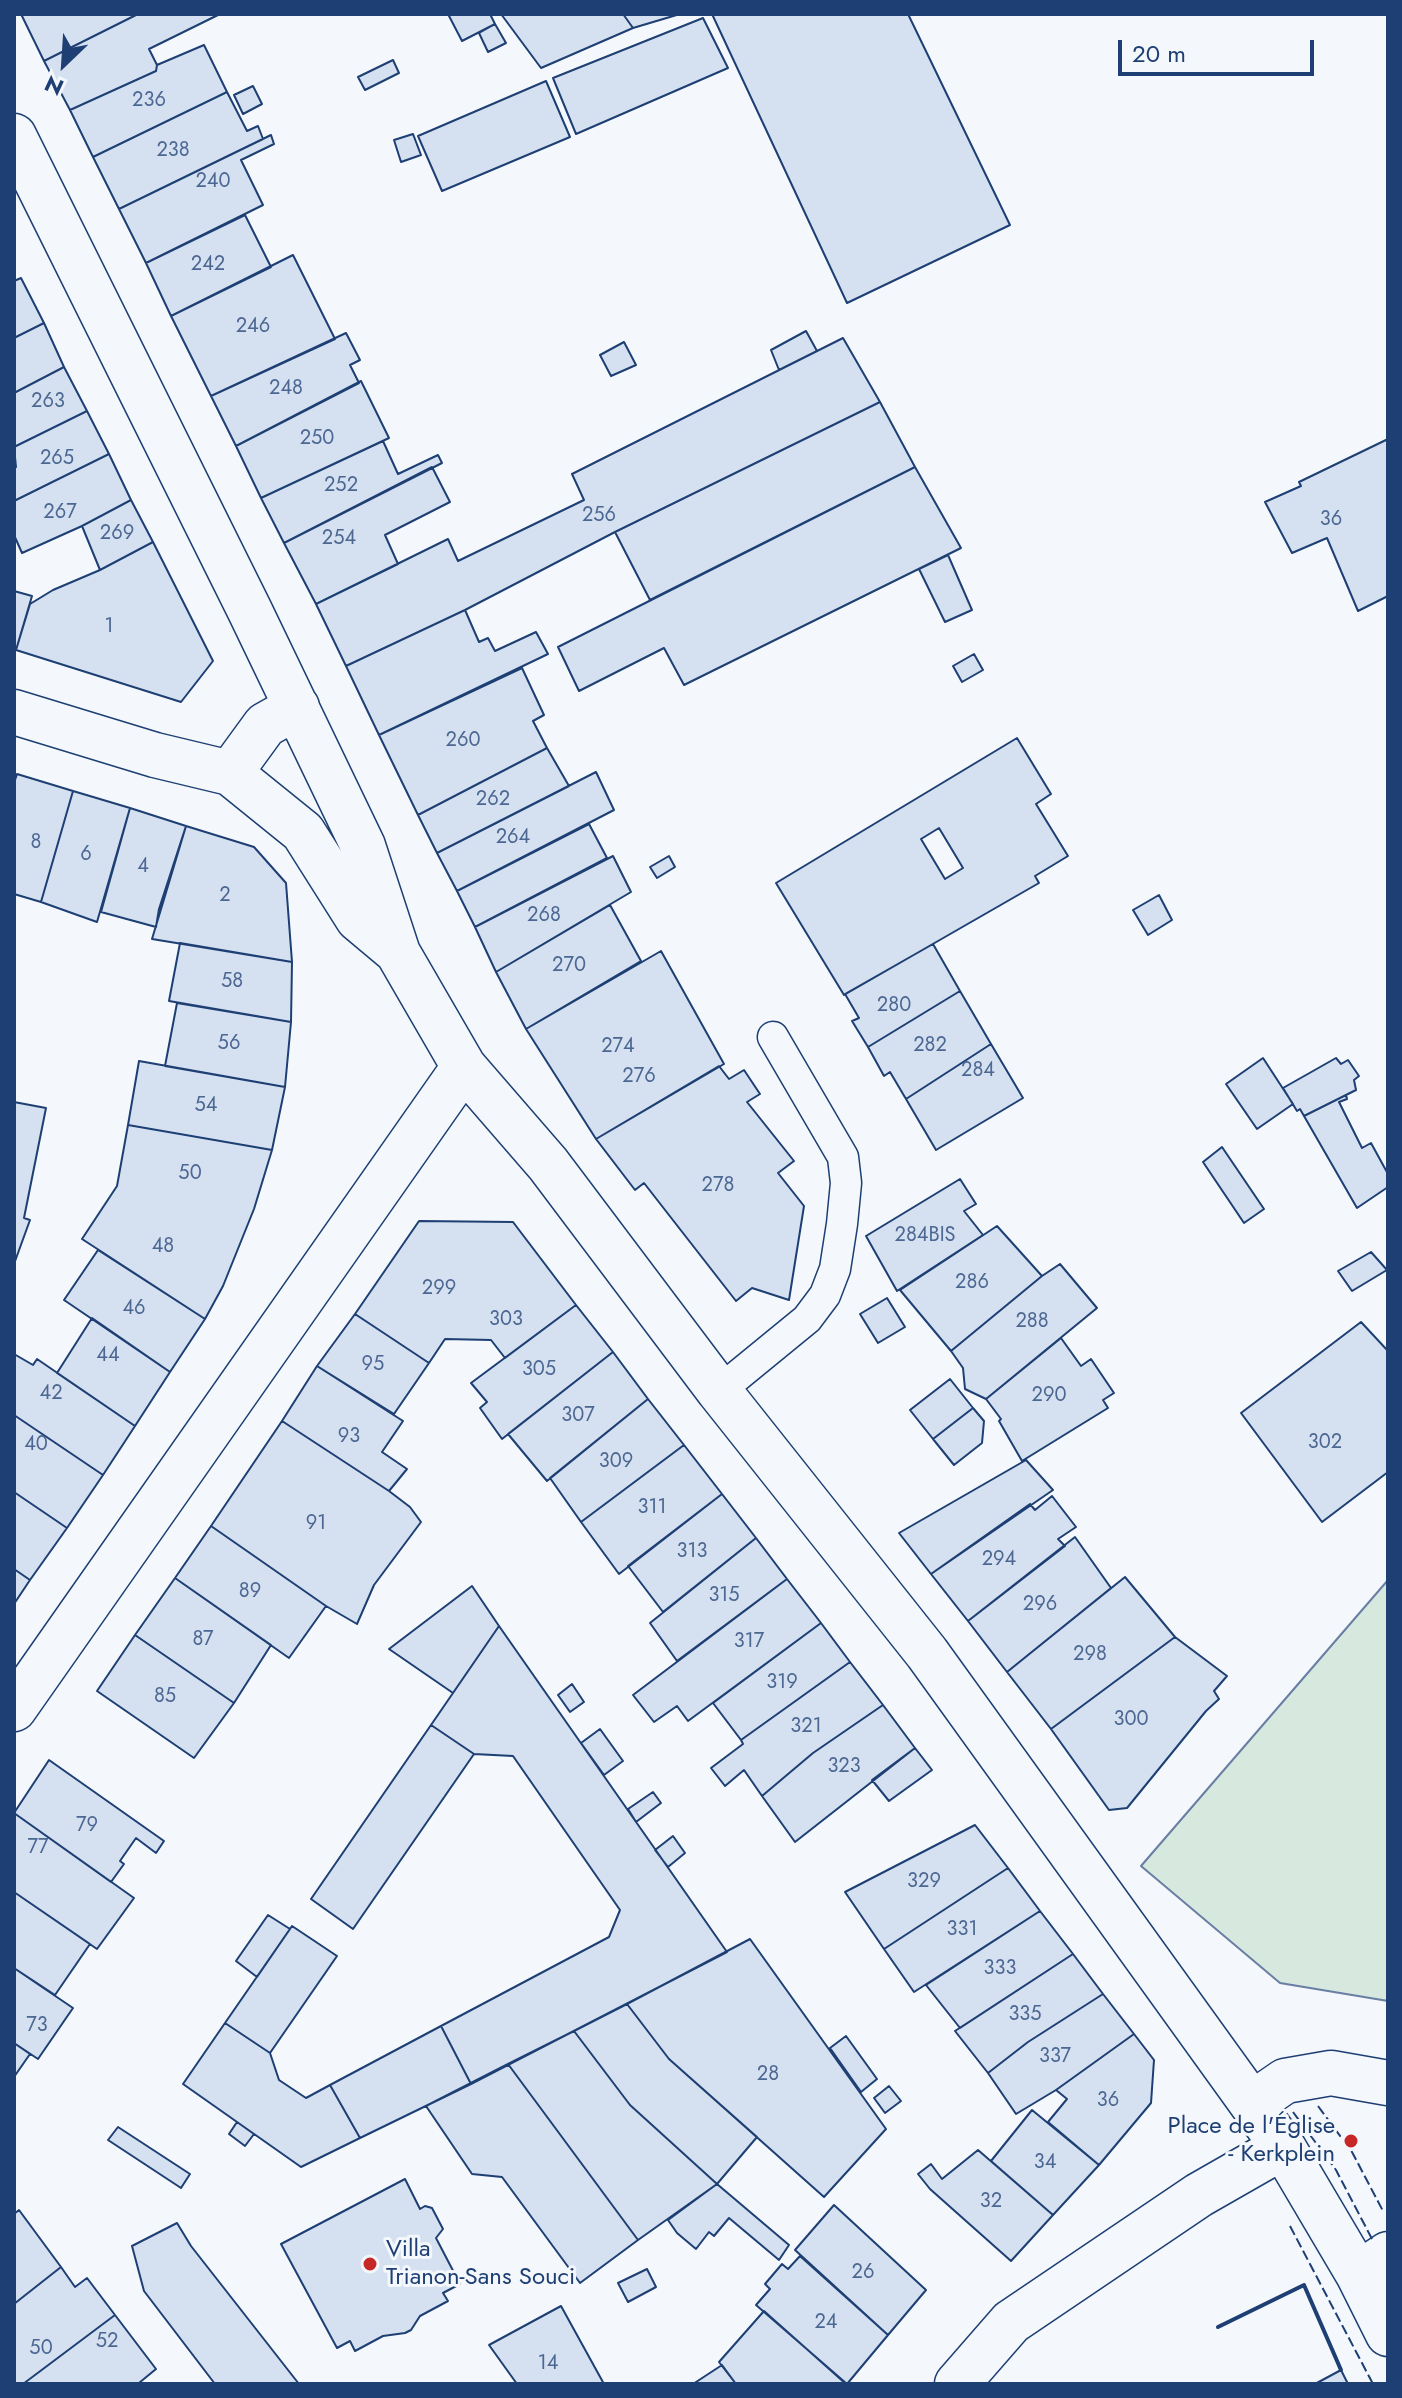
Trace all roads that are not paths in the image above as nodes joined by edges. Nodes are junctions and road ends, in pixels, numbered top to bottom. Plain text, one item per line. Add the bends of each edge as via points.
1 (14, 136) edge
2 (297, 707) junction
3 (14, 712) edge
4 (230, 773) junction
5 (398, 953) junction
6 (773, 1037) dead end
7 (464, 1067) junction
8 (719, 1391) junction
9 (14, 1709) edge
10 (1388, 2083) edge
11 (1253, 2103) junction
12 (1283, 2147) junction
13 (1373, 2264) edge
14 (1388, 2334) edge
15 (957, 2384) edge

1 - 2 street
2 - 4 street via 265,725
2 - 5 street via 363,846
3 - 4 street
4 - 5 street via 303,832 358,919
5 - 7 street
6 - 8 lane via 843,1157 842,1224 825,1295 807,1319
7 - 8 street via 548,1164
7 - 9 street
8 - 11 street via 927,1653
10 - 11 street via 1331,2073 1285,2081
11 - 12 street
12 - 13 street
12 - 15 street via 1199,2195 1011,2322
13 - 14 street

